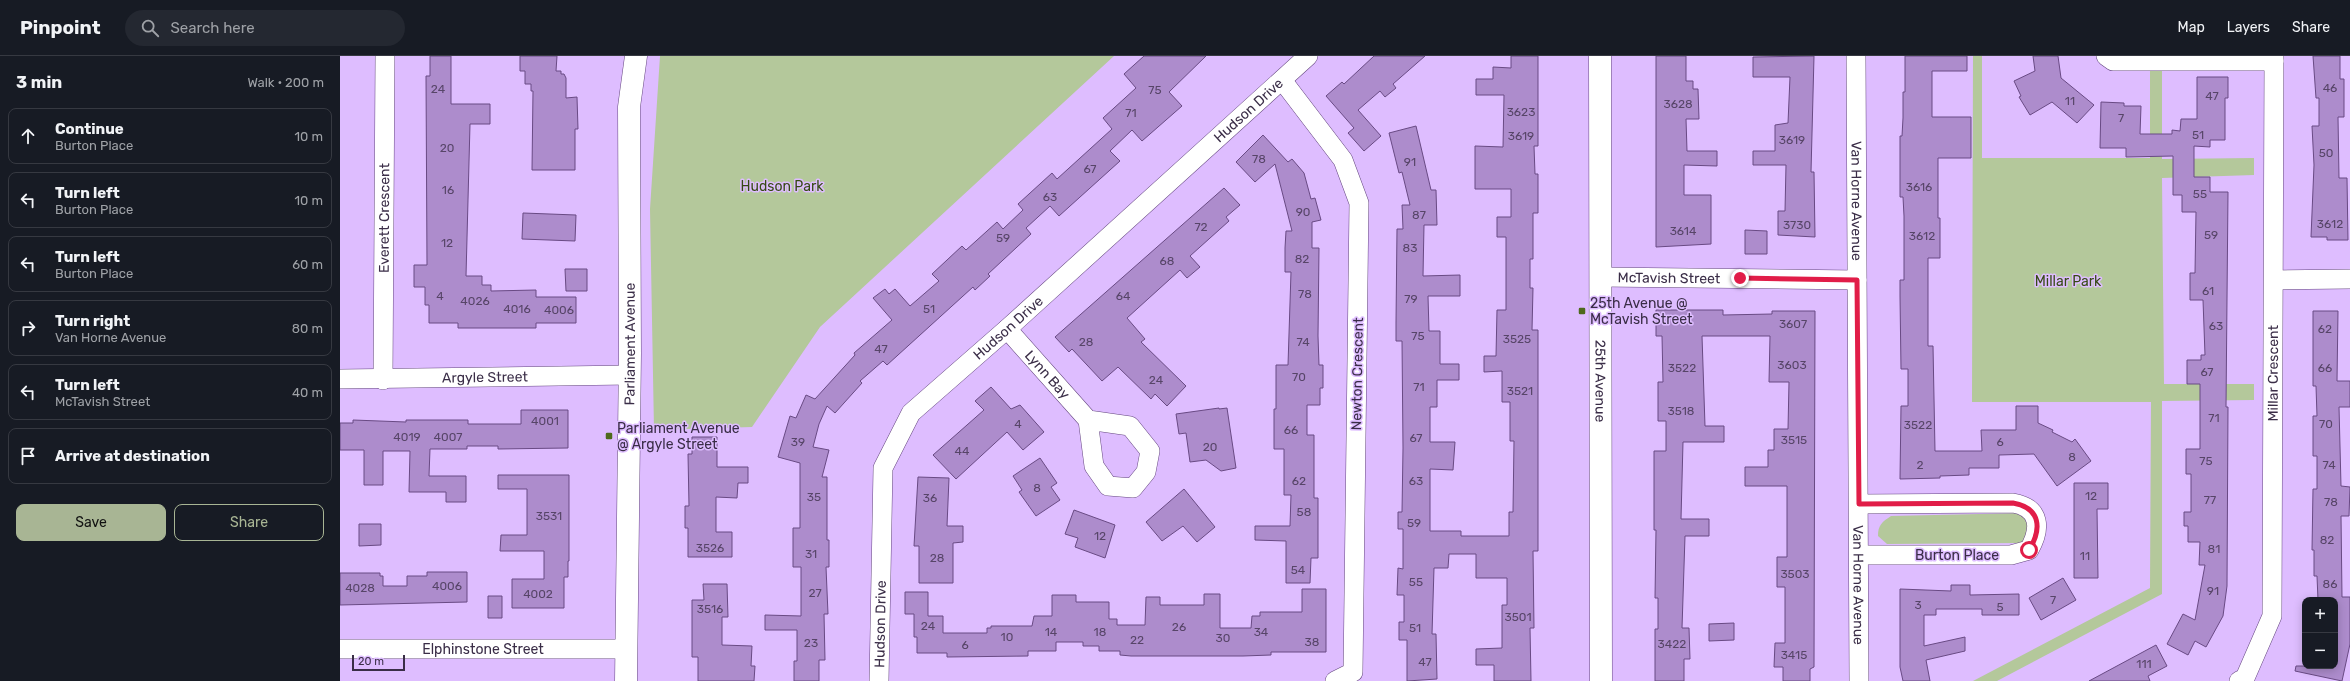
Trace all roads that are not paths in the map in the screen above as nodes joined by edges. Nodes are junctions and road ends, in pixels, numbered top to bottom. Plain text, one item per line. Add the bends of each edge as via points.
1 (385, 56) edge
2 (636, 56) edge
3 (1308, 56) edge
4 (1600, 56) edge
5 (1856, 56) edge
6 (2106, 56) edge
7 (2274, 58) edge
8 (1282, 80) junction
9 (1601, 277) junction
10 (2350, 279) edge
11 (1857, 280) junction
12 (2274, 280) junction
13 (1007, 329) junction
14 (629, 375) junction
15 (340, 380) edge
16 (383, 380) junction
17 (1088, 420) dead end
18 (1859, 504) junction
19 (1859, 555) junction
20 (340, 649) edge
21 (626, 649) junction
22 (626, 681) edge
23 (879, 681) edge
24 (1335, 681) edge
25 (1601, 681) edge
26 (1858, 681) edge
27 (2239, 681) edge

1 - 16 street, Everett Crescent
2 - 14 main road, Parliament Avenue via 629,107
3 - 8 street, Hudson Drive
4 - 9 main road, 25th Avenue
5 - 11 street, Van Horne Avenue
6 - 7 street via 2113,61
7 - 12 street, Millar Crescent
8 - 13 street, Hudson Drive
8 - 24 street, Newton Crescent via 1343,160 1359,203 1353,672
9 - 11 street, McTavish Street
9 - 25 main road, 25th Avenue
10 - 12 street
11 - 18 street, Van Horne Avenue
12 - 27 street, Millar Crescent via 2272,616 2245,678
13 - 17 street, Lynn Bay
13 - 23 street, Hudson Drive via 911,413 883,468
14 - 16 street, Argyle Street
14 - 21 main road, Parliament Avenue
15 - 16 street, Argyle Street
18 - 19 street, Van Horne Avenue
18 - 19 street, Burton Place via 2021,504 2032,511 2036,521 2036,537 2029,550 2011,555
19 - 26 street, Van Horne Avenue
20 - 21 street, Elphinstone Street
21 - 22 main road, Parliament Avenue

